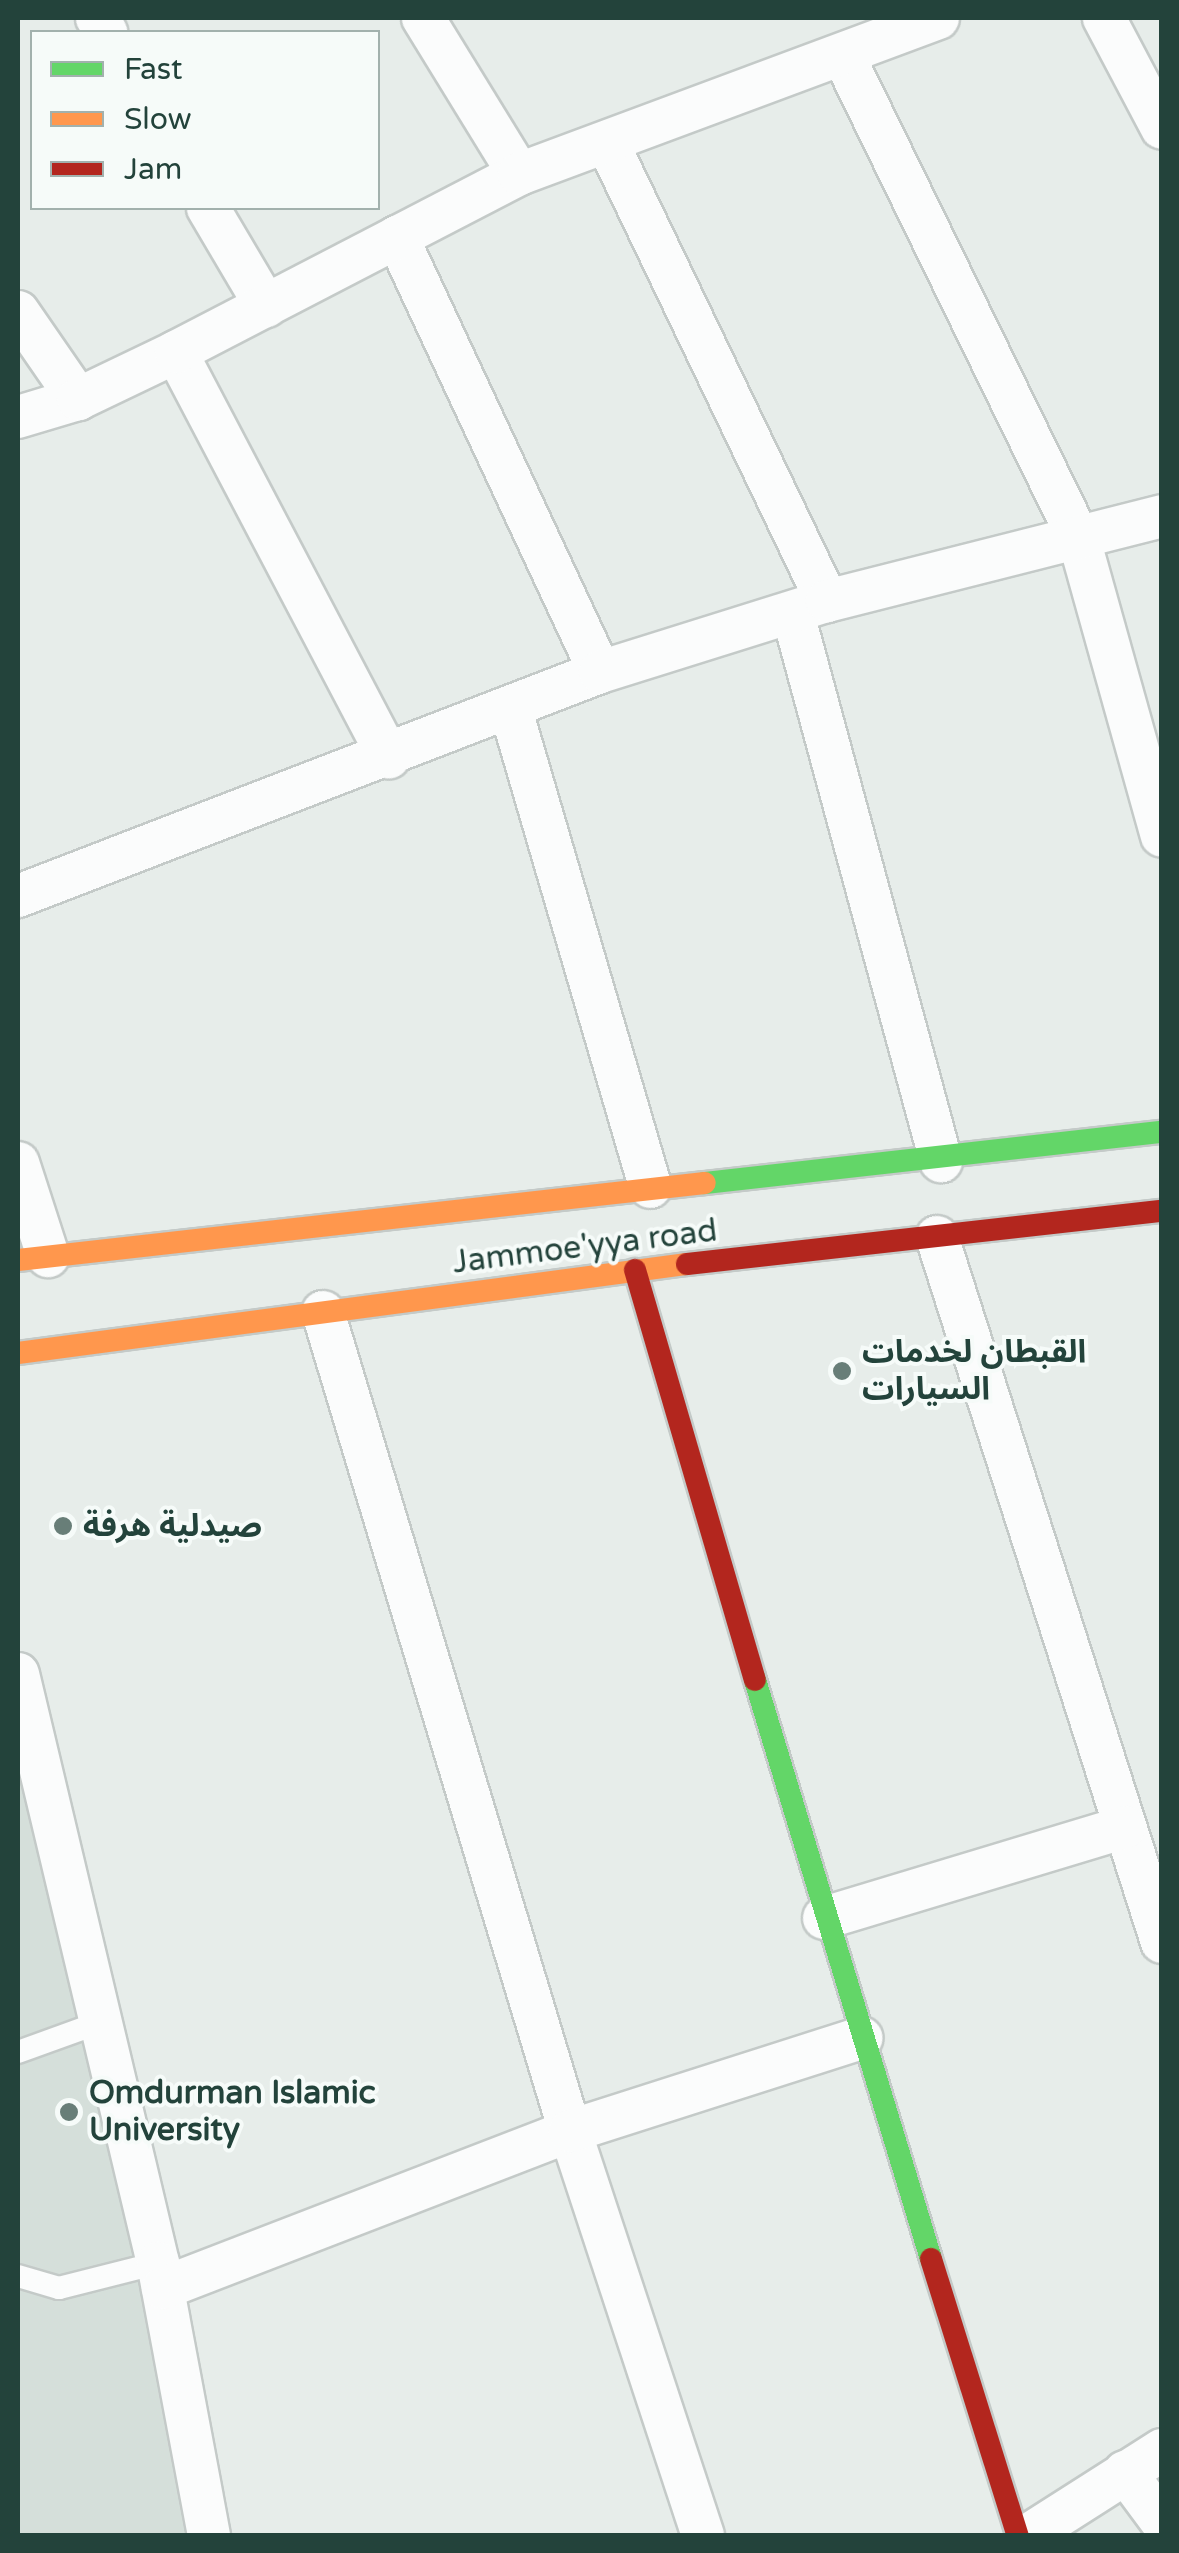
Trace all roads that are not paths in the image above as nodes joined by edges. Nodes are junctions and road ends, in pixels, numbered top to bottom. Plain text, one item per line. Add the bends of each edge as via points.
1 (423, 18) edge
2 (938, 18) edge
3 (1104, 18) edge
4 (844, 56) junction
5 (1162, 128) edge
6 (607, 142) junction
7 (518, 174) junction
8 (209, 210) edge
9 (398, 236) junction
10 (266, 306) junction
11 (18, 312) edge
12 (176, 352) junction
13 (78, 399) junction
14 (18, 416) edge
15 (1162, 516) edge
16 (1079, 539) junction
17 (810, 607) junction
18 (600, 672) junction
19 (510, 707) junction
20 (389, 758) junction
21 (1162, 836) edge
22 (18, 896) edge
23 (1162, 1132) edge
24 (941, 1161) junction
25 (18, 1163) edge
26 (650, 1187) junction
27 (1162, 1211) edge
28 (937, 1237) junction
29 (33, 1258) edge
30 (635, 1270) junction
31 (323, 1312) junction
32 (18, 1353) edge
33 (18, 1674) edge
34 (1125, 1827) junction
35 (824, 1918) junction
36 (1162, 1942) edge
37 (98, 2023) junction
38 (862, 2038) junction
39 (18, 2052) edge
40 (570, 2131) junction
41 (161, 2275) junction
42 (18, 2276) edge
43 (1162, 2450) edge
44 (1125, 2472) junction
45 (1162, 2522) edge
46 (209, 2536) edge
47 (702, 2536) edge
48 (1018, 2536) edge
49 (1027, 2536) edge

1 - 7 street
2 - 4 street
3 - 5 street
4 - 6 street
4 - 16 street
6 - 7 street
6 - 17 street
7 - 9 street
8 - 10 street
9 - 10 street
9 - 18 street
10 - 12 street
11 - 13 street
12 - 13 street
12 - 20 street
13 - 14 street
15 - 16 street
16 - 17 street
16 - 21 street
17 - 18 street
17 - 24 street
18 - 19 street
19 - 20 street
19 - 26 street
20 - 22 street
23 - 24 main road, Jammoe'yya road
24 - 26 main road, Jammoe'yya road
25 - 29 street
26 - 29 main road, Jammoe'yya road
27 - 28 main road, Jammoe'yya road
28 - 30 main road, Jammoe'yya road
28 - 34 street
30 - 31 main road, Jammoe'yya road
30 - 35 main road
31 - 32 main road, Jammoe'yya road
31 - 40 street
33 - 37 street
34 - 35 street
34 - 36 street
35 - 38 main road
37 - 39 lane
37 - 41 street
38 - 40 street
38 - 48 main road
40 - 41 street
40 - 47 street
41 - 42 lane via 59,2288
41 - 46 street
43 - 44 street
44 - 45 street
44 - 49 street

